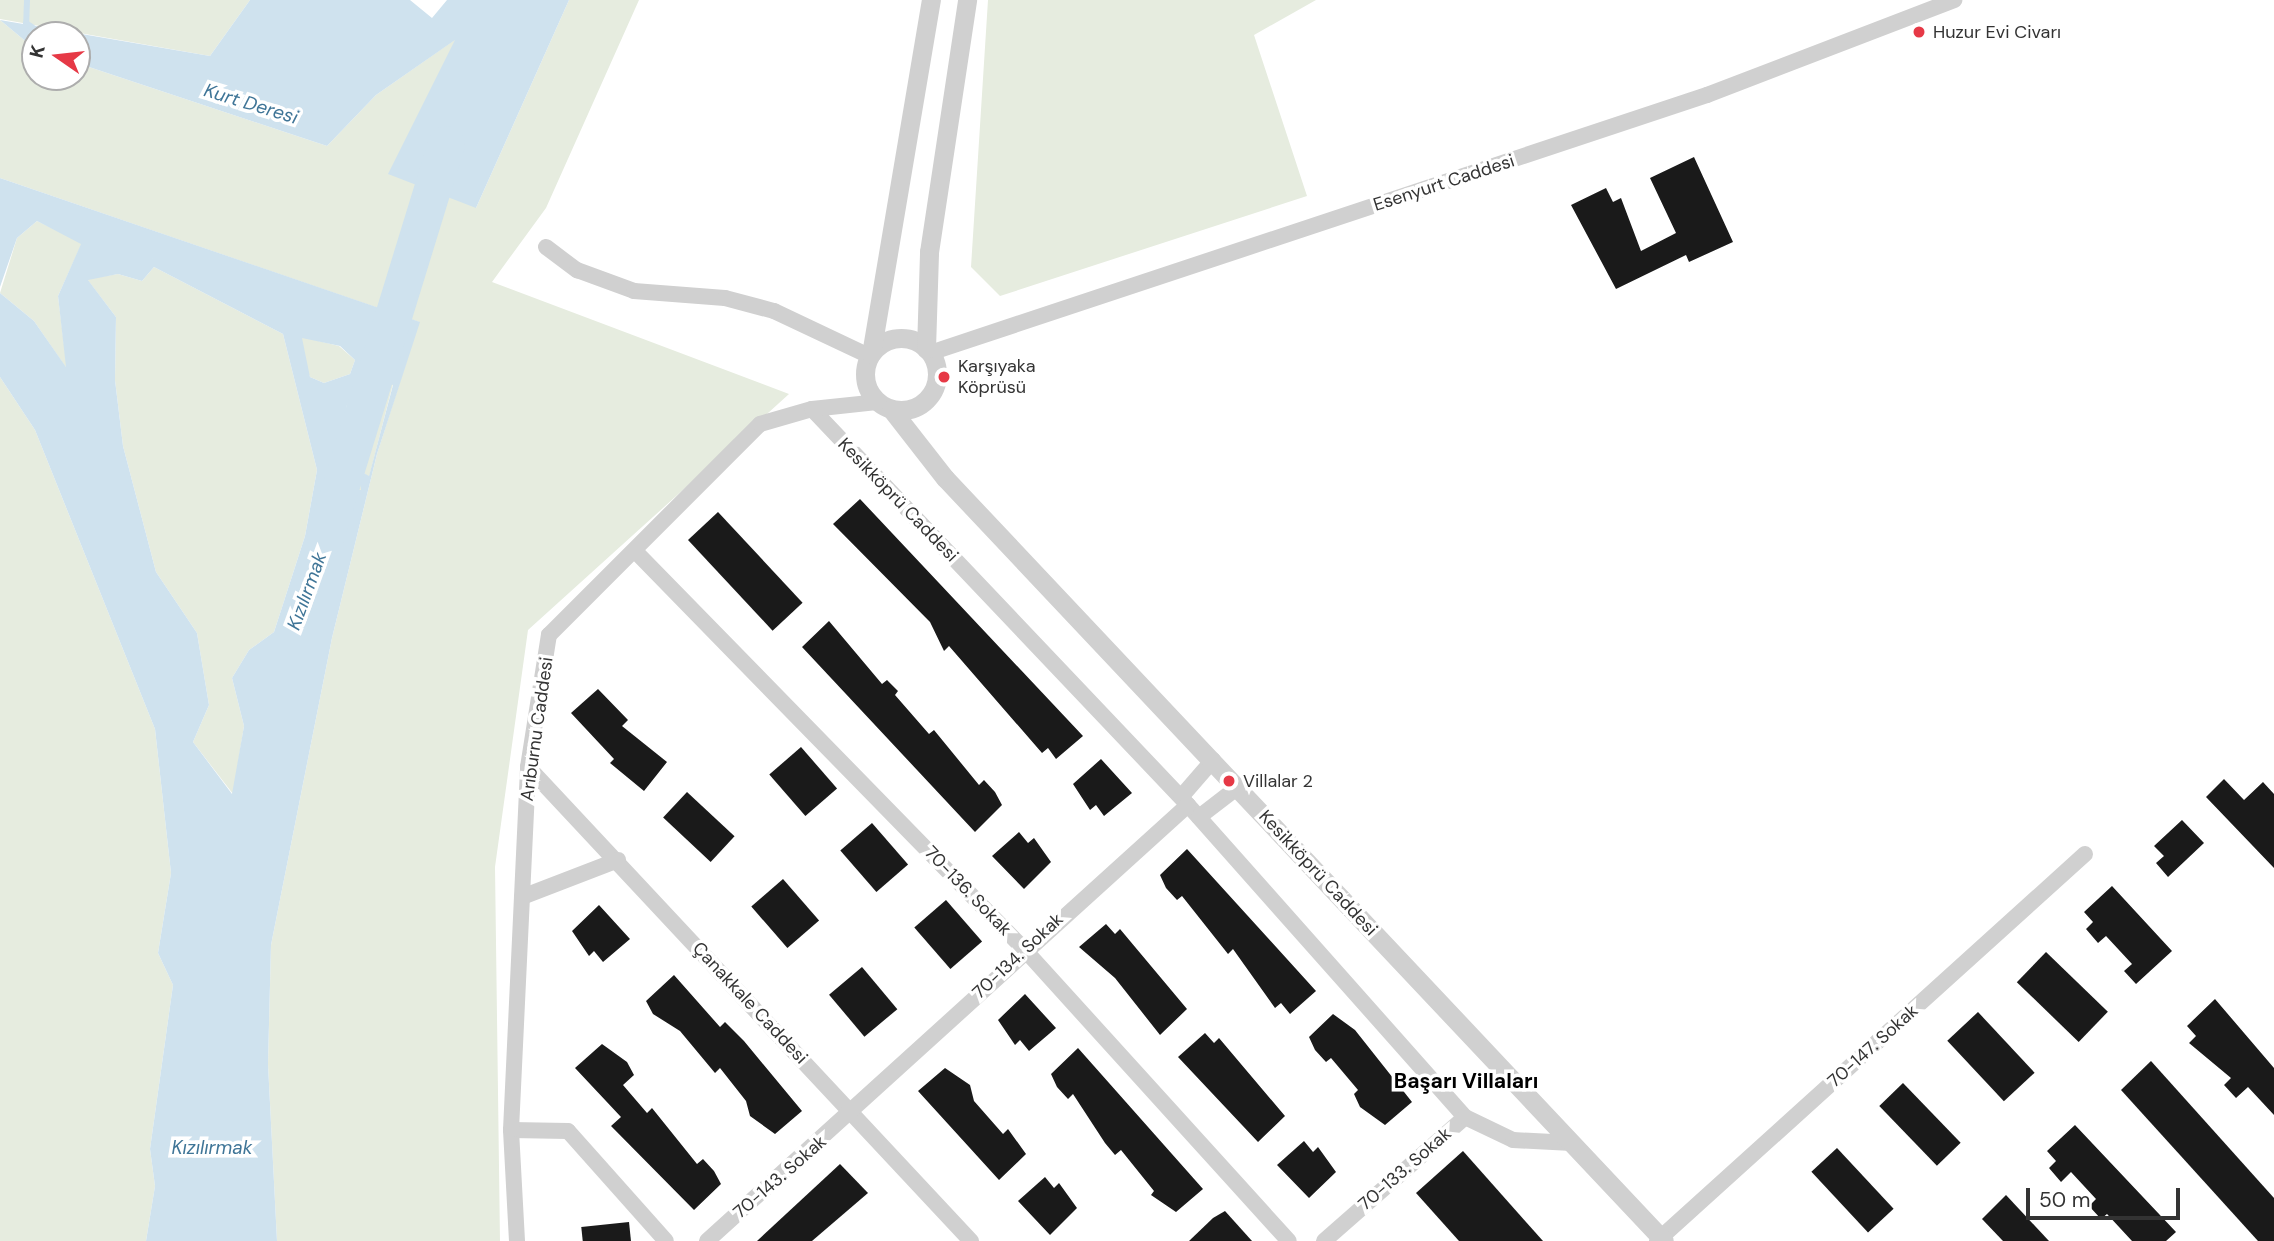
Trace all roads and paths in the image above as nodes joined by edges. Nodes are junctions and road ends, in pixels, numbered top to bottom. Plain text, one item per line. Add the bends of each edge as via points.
1 (931, 0) edge
2 (967, 0) edge
3 (1954, 0) edge
4 (546, 247) dead end
5 (928, 351) junction
6 (870, 355) junction
7 (884, 406) junction
8 (812, 410) junction
9 (636, 552) junction
10 (1213, 760) junction
11 (528, 766) junction
12 (1238, 787) junction
13 (1190, 807) junction
14 (2085, 855) dead end
15 (618, 860) junction
16 (522, 897) junction
17 (1024, 949) junction
18 (852, 1114) junction
19 (1465, 1117) junction
20 (511, 1130) junction
21 (1572, 1143) junction
22 (1661, 1240) edge
23 (517, 1241) edge
24 (666, 1241) edge
25 (708, 1241) edge
26 (971, 1241) edge
27 (1289, 1241) edge
28 (1324, 1241) edge

1 - 6 street
2 - 5 street via 929,252
3 - 5 street, Esenyurt Caddesi via 1707,95
4 - 6 street via 577,270 634,291 713,297 775,311
5 - 6 street via 894,338
5 - 7 street via 936,368 932,393 913,408
6 - 7 street via 865,380
7 - 8 street, Arıburnu Caddesi
7 - 10 street, Kesikköprü Caddesi via 917,449
8 - 9 street, Arıburnu Caddesi via 760,424
8 - 13 street, Kesikköprü Caddesi
9 - 11 street, Arıburnu Caddesi via 550,635
9 - 17 street, 70-136. Sokak
10 - 12 street, Kesikköprü Caddesi
10 - 13 street
11 - 15 street, Çanakkale Caddesi
11 - 16 street, Arıburnu Caddesi
12 - 13 street
12 - 21 street, Kesikköprü Caddesi
13 - 17 street, 70-134. Sokak
13 - 19 street, Kesikköprü Caddesi
14 - 22 street, 70-147. Sokak
15 - 16 street
15 - 18 street, Çanakkale Caddesi
16 - 20 street, Arıburnu Caddesi
17 - 18 street, 70-134. Sokak
17 - 27 street, 70-136. Sokak
18 - 25 street, 70-143. Sokak
18 - 26 street, Çanakkale Caddesi
19 - 21 street, 70-133. Sokak via 1513,1140
19 - 28 street, 70-133. Sokak
20 - 23 street, Arıburnu Caddesi
20 - 24 street via 568,1131
21 - 22 street, Kesikköprü Caddesi

